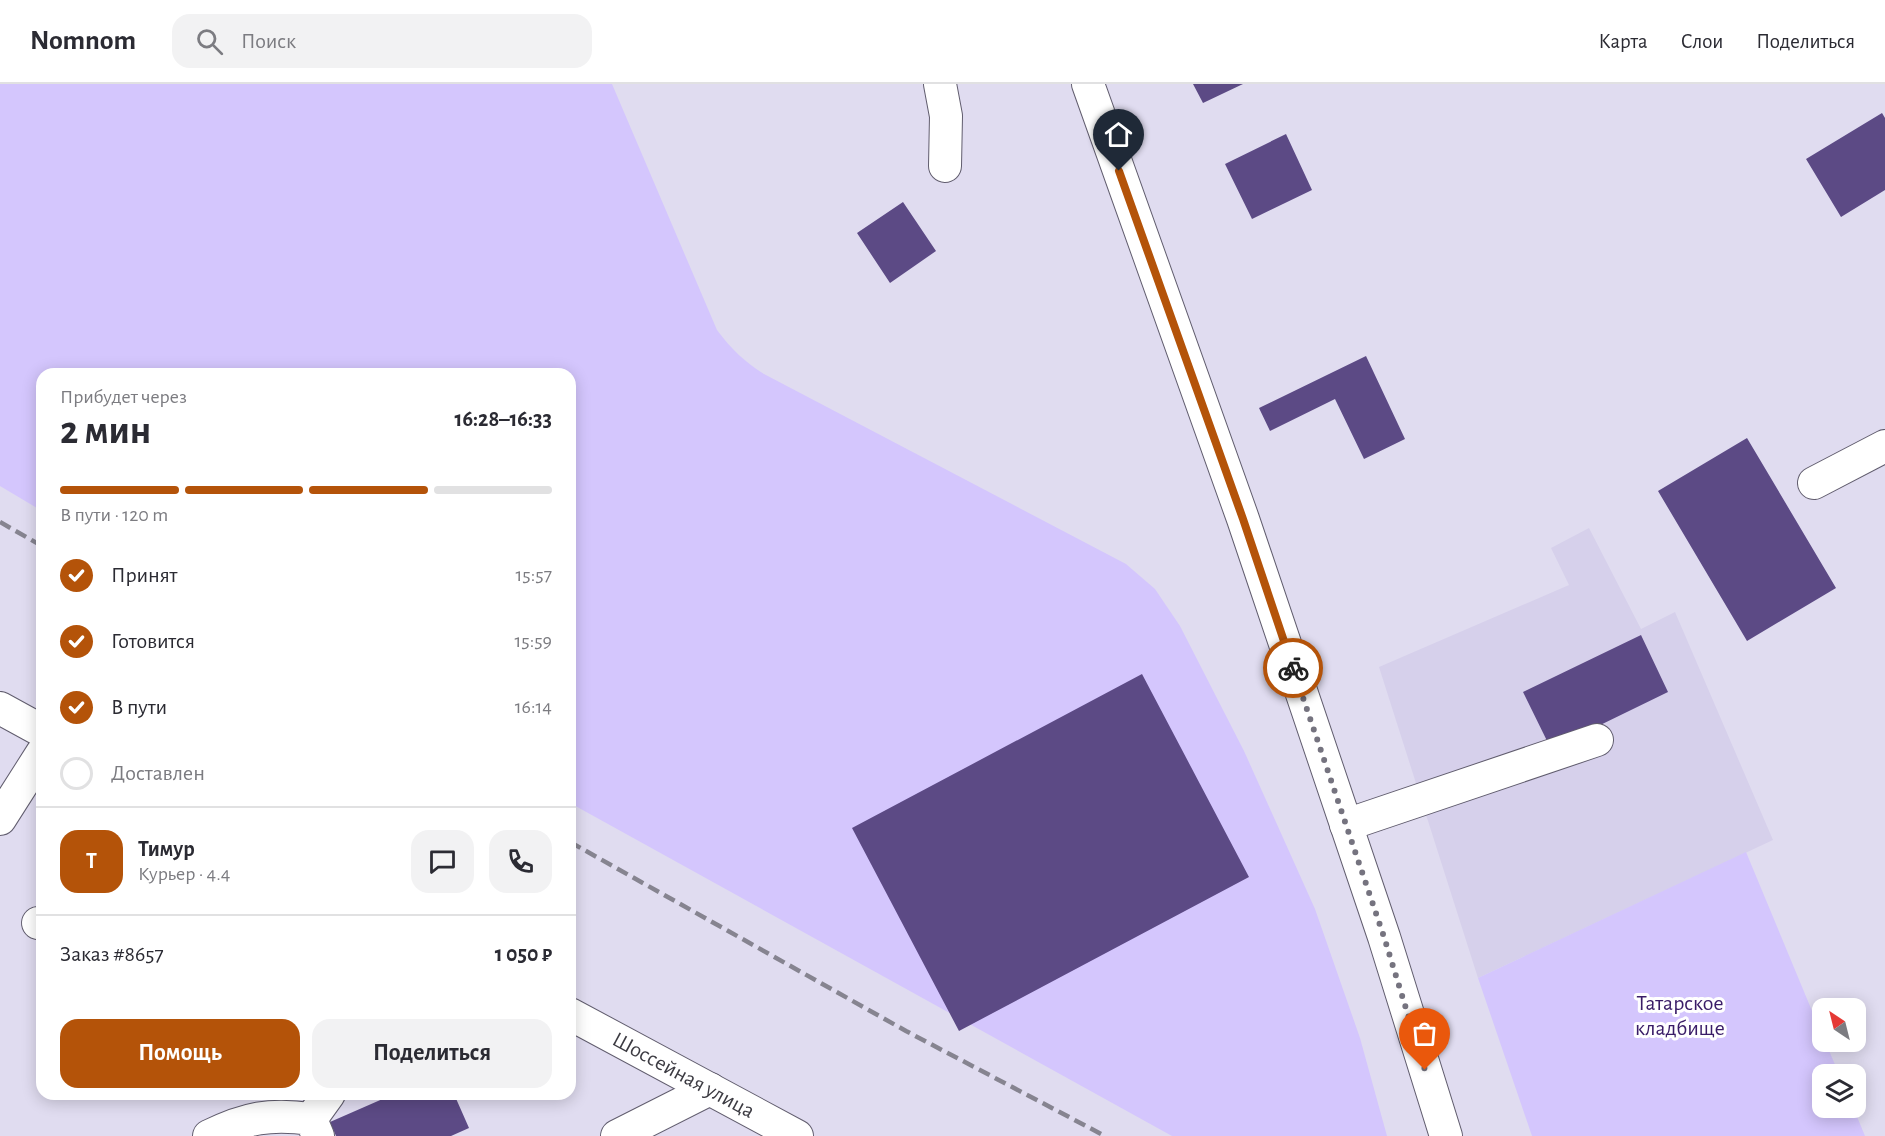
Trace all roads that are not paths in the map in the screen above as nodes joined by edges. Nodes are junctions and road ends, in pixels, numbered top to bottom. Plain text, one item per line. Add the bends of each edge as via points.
1 (940, 84) edge
2 (1088, 84) edge
3 (945, 166) dead end
4 (1885, 446) edge
5 (1814, 483) dead end
6 (0, 708) edge
7 (36, 728) edge
8 (1597, 740) dead end
9 (36, 762) edge
10 (0, 819) edge
11 (1346, 825) junction
12 (576, 1017) edge
13 (711, 1089) junction
14 (326, 1100) edge
15 (315, 1127) edge
16 (209, 1136) edge
17 (616, 1136) edge
18 (797, 1136) edge
19 (1446, 1136) edge

1 - 3 street via 946,116
2 - 11 street via 1239,508
4 - 5 street
6 - 7 street
8 - 11 street
9 - 10 street
11 - 19 street
12 - 13 street, Шоссейная улица
13 - 17 street
13 - 18 street, Шоссейная улица
14 - 15 street
15 - 16 street via 280,1116 251,1119

